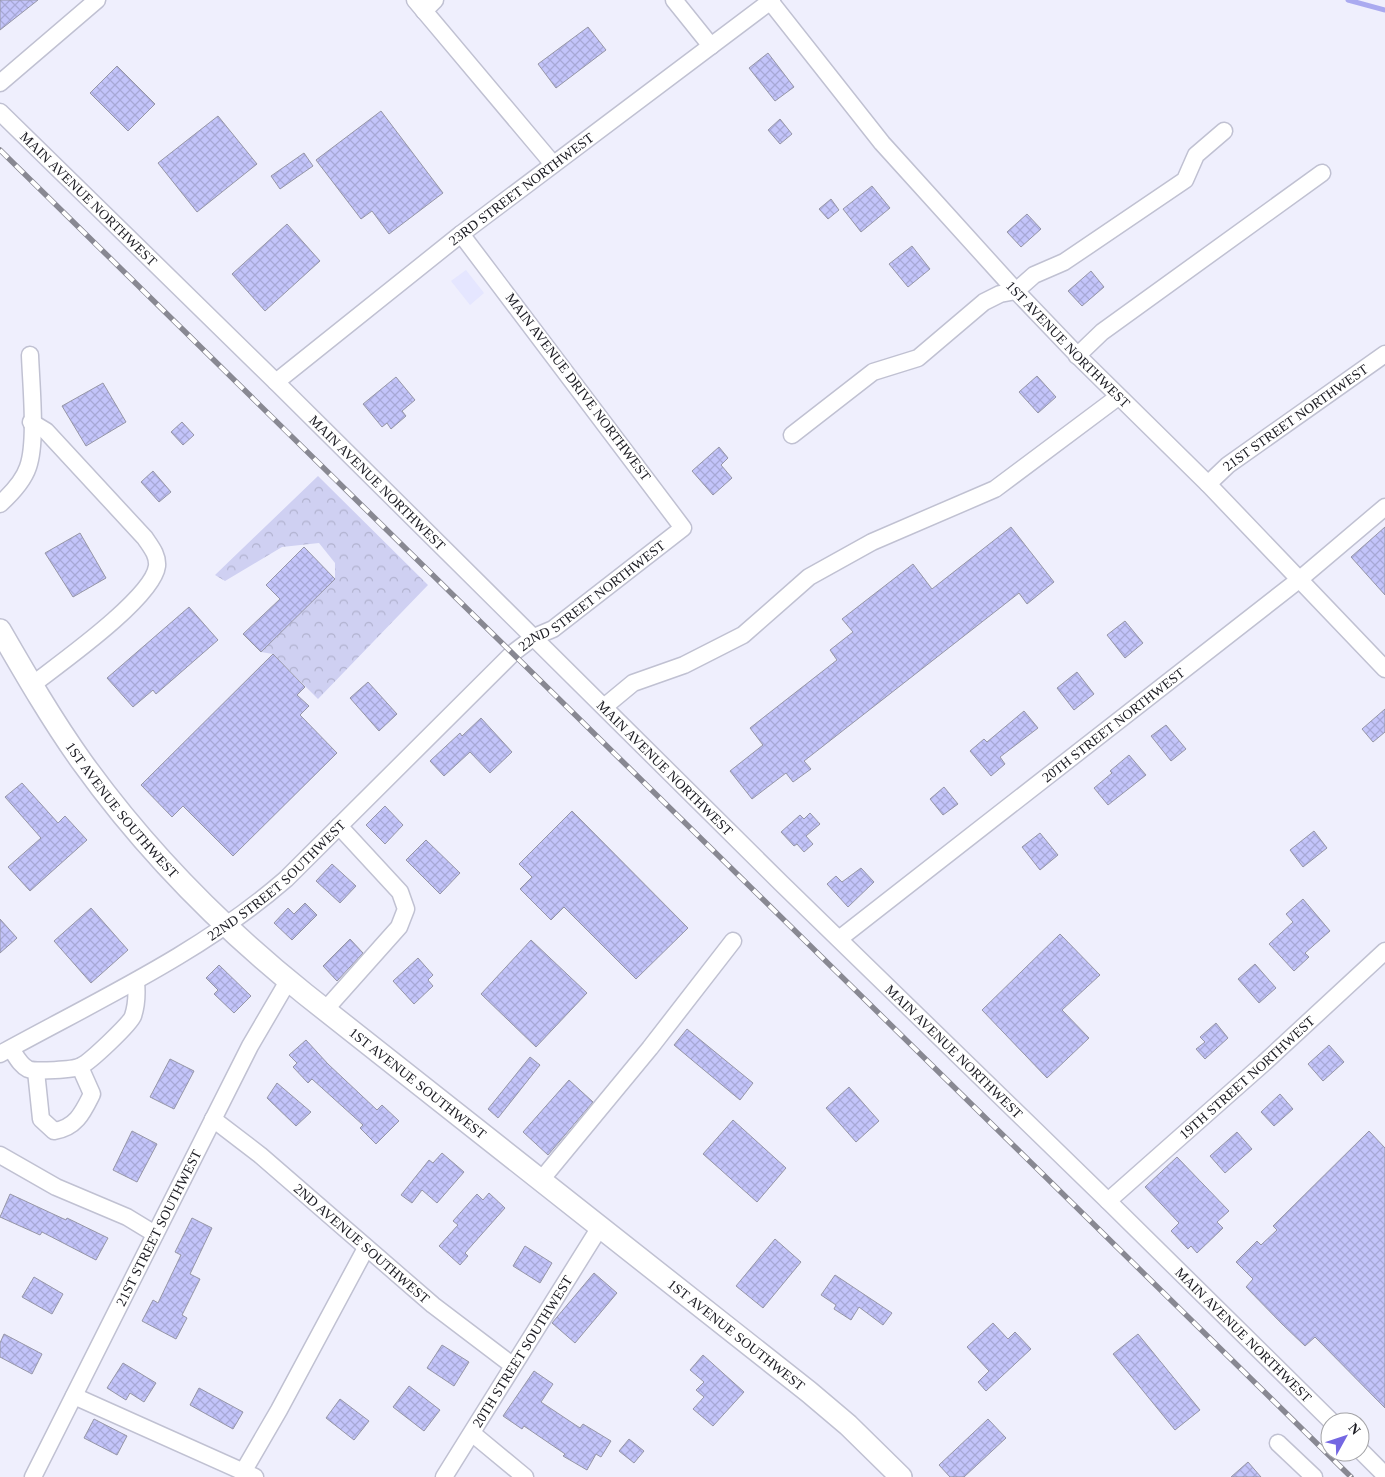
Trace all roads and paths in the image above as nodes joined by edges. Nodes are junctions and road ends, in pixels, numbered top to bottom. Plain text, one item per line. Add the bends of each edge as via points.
1 (97, 0) edge
2 (674, 0) edge
3 (771, 1) edge
4 (425, 4) edge
5 (711, 46) junction
6 (0, 84) edge
7 (0, 112) edge
8 (1224, 131) dead end
9 (553, 164) junction
10 (1322, 173) dead end
11 (461, 234) junction
12 (1016, 291) junction
13 (1385, 354) edge
14 (30, 355) dead end
15 (1077, 356) junction
16 (276, 382) junction
17 (1118, 397) junction
18 (31, 422) junction
19 (792, 435) dead end
20 (1208, 484) junction
21 (0, 504) edge
22 (1385, 507) edge
23 (670, 538) joint
24 (1300, 579) junction
25 (0, 630) edge
26 (534, 636) junction
27 (513, 653) joint
28 (1385, 669) edge
29 (32, 684) junction
30 (604, 707) junction
31 (338, 826) junction
32 (224, 926) junction
33 (839, 939) junction
34 (733, 941) dead end
35 (1385, 951) edge
36 (288, 980) junction
37 (136, 982) junction
38 (325, 1010) junction
39 (5, 1052) edge
40 (80, 1067) junction
41 (36, 1070) junction
42 (213, 1119) junction
43 (0, 1155) edge
44 (541, 1180) junction
45 (1108, 1200) junction
46 (600, 1227) junction
47 (155, 1234) junction
48 (366, 1248) junction
49 (512, 1365) junction
50 (74, 1396) junction
51 (1322, 1412) edge
52 (472, 1434) junction
53 (1278, 1443) dead end
54 (1370, 1460) edge
55 (249, 1474) edge
56 (1385, 1475) edge
57 (33, 1477) edge
58 (444, 1477) edge
59 (525, 1477) edge
60 (901, 1477) edge
61 (1314, 1477) edge

1 - 6 street
2 - 5 street
3 - 5 street, 23RD STREET NORTHWEST
3 - 12 street, 1ST AVENUE NORTHWEST via 882,143
4 - 9 street
5 - 9 street, 23RD STREET NORTHWEST
7 - 16 street, MAIN AVENUE NORTHWEST
8 - 12 street via 1196,155 1185,180 1064,262 1034,275
9 - 11 street, 23RD STREET NORTHWEST
10 - 15 street via 1102,332
11 - 16 street, 23RD STREET NORTHWEST
11 - 23 street, MAIN AVENUE DRIVE NORTHWEST via 683,528
12 - 15 street, 1ST AVENUE NORTHWEST
12 - 19 street via 984,302 918,358 873,372
13 - 20 street, 21ST STREET NORTHWEST via 1228,465
14 - 18 street
15 - 17 street, 1ST AVENUE NORTHWEST
16 - 26 street, MAIN AVENUE NORTHWEST
17 - 20 street, 1ST AVENUE NORTHWEST
17 - 30 street via 995,489 872,542 808,577 743,635 684,665 633,683
18 - 21 street via 32,451 28,468
18 - 29 street via 46,431 145,538 157,557 157,568 149,583 129,606
20 - 24 street, 1ST AVENUE NORTHWEST
22 - 24 street, 20TH STREET NORTHWEST
23 - 26 street, 22ND STREET NORTHWEST via 553,629
24 - 28 street, 1ST AVENUE NORTHWEST
24 - 33 street, 20TH STREET NORTHWEST
25 - 29 main road, 1ST AVENUE SOUTHWEST
26 - 27 street, 22ND STREET NORTHWEST
26 - 30 street, MAIN AVENUE NORTHWEST
27 - 31 street, 22ND STREET SOUTHWEST
29 - 32 main road, 1ST AVENUE SOUTHWEST via 81,761 114,805 182,884
30 - 33 street, MAIN AVENUE NORTHWEST
31 - 32 street, 22ND STREET SOUTHWEST via 264,898
31 - 38 street via 400,892 406,909 399,928
32 - 36 main road, 1ST AVENUE SOUTHWEST
32 - 37 street, 22ND STREET SOUTHWEST
33 - 45 street, MAIN AVENUE NORTHWEST
34 - 44 street
35 - 45 street, 19TH STREET NORTHWEST
36 - 38 main road, 1ST AVENUE SOUTHWEST
36 - 42 street, 21ST STREET SOUTHWEST
37 - 39 street, 22ND STREET SOUTHWEST
37 - 40 street via 133,1018
38 - 44 main road, 1ST AVENUE SOUTHWEST
39 - 41 street via 29,1070
40 - 41 street via 47,1072
40 - 41 street via 92,1094 80,1117 71,1126 54,1131 41,1119
42 - 47 street, 21ST STREET SOUTHWEST
42 - 48 street, 2ND AVENUE SOUTHWEST via 260,1155
43 - 47 street via 56,1187 127,1217
44 - 46 main road, 1ST AVENUE SOUTHWEST
45 - 51 street, MAIN AVENUE NORTHWEST
46 - 49 street, 20TH STREET SOUTHWEST
46 - 60 main road, 1ST AVENUE SOUTHWEST via 809,1392
47 - 50 street, 21ST STREET SOUTHWEST
48 - 49 street, 2ND AVENUE SOUTHWEST via 433,1305
48 - 55 street via 279,1410
49 - 52 street, 20TH STREET SOUTHWEST
50 - 55 street
50 - 57 street, 21ST STREET SOUTHWEST
52 - 58 street, 20TH STREET SOUTHWEST
52 - 59 street
53 - 61 street
54 - 56 street

